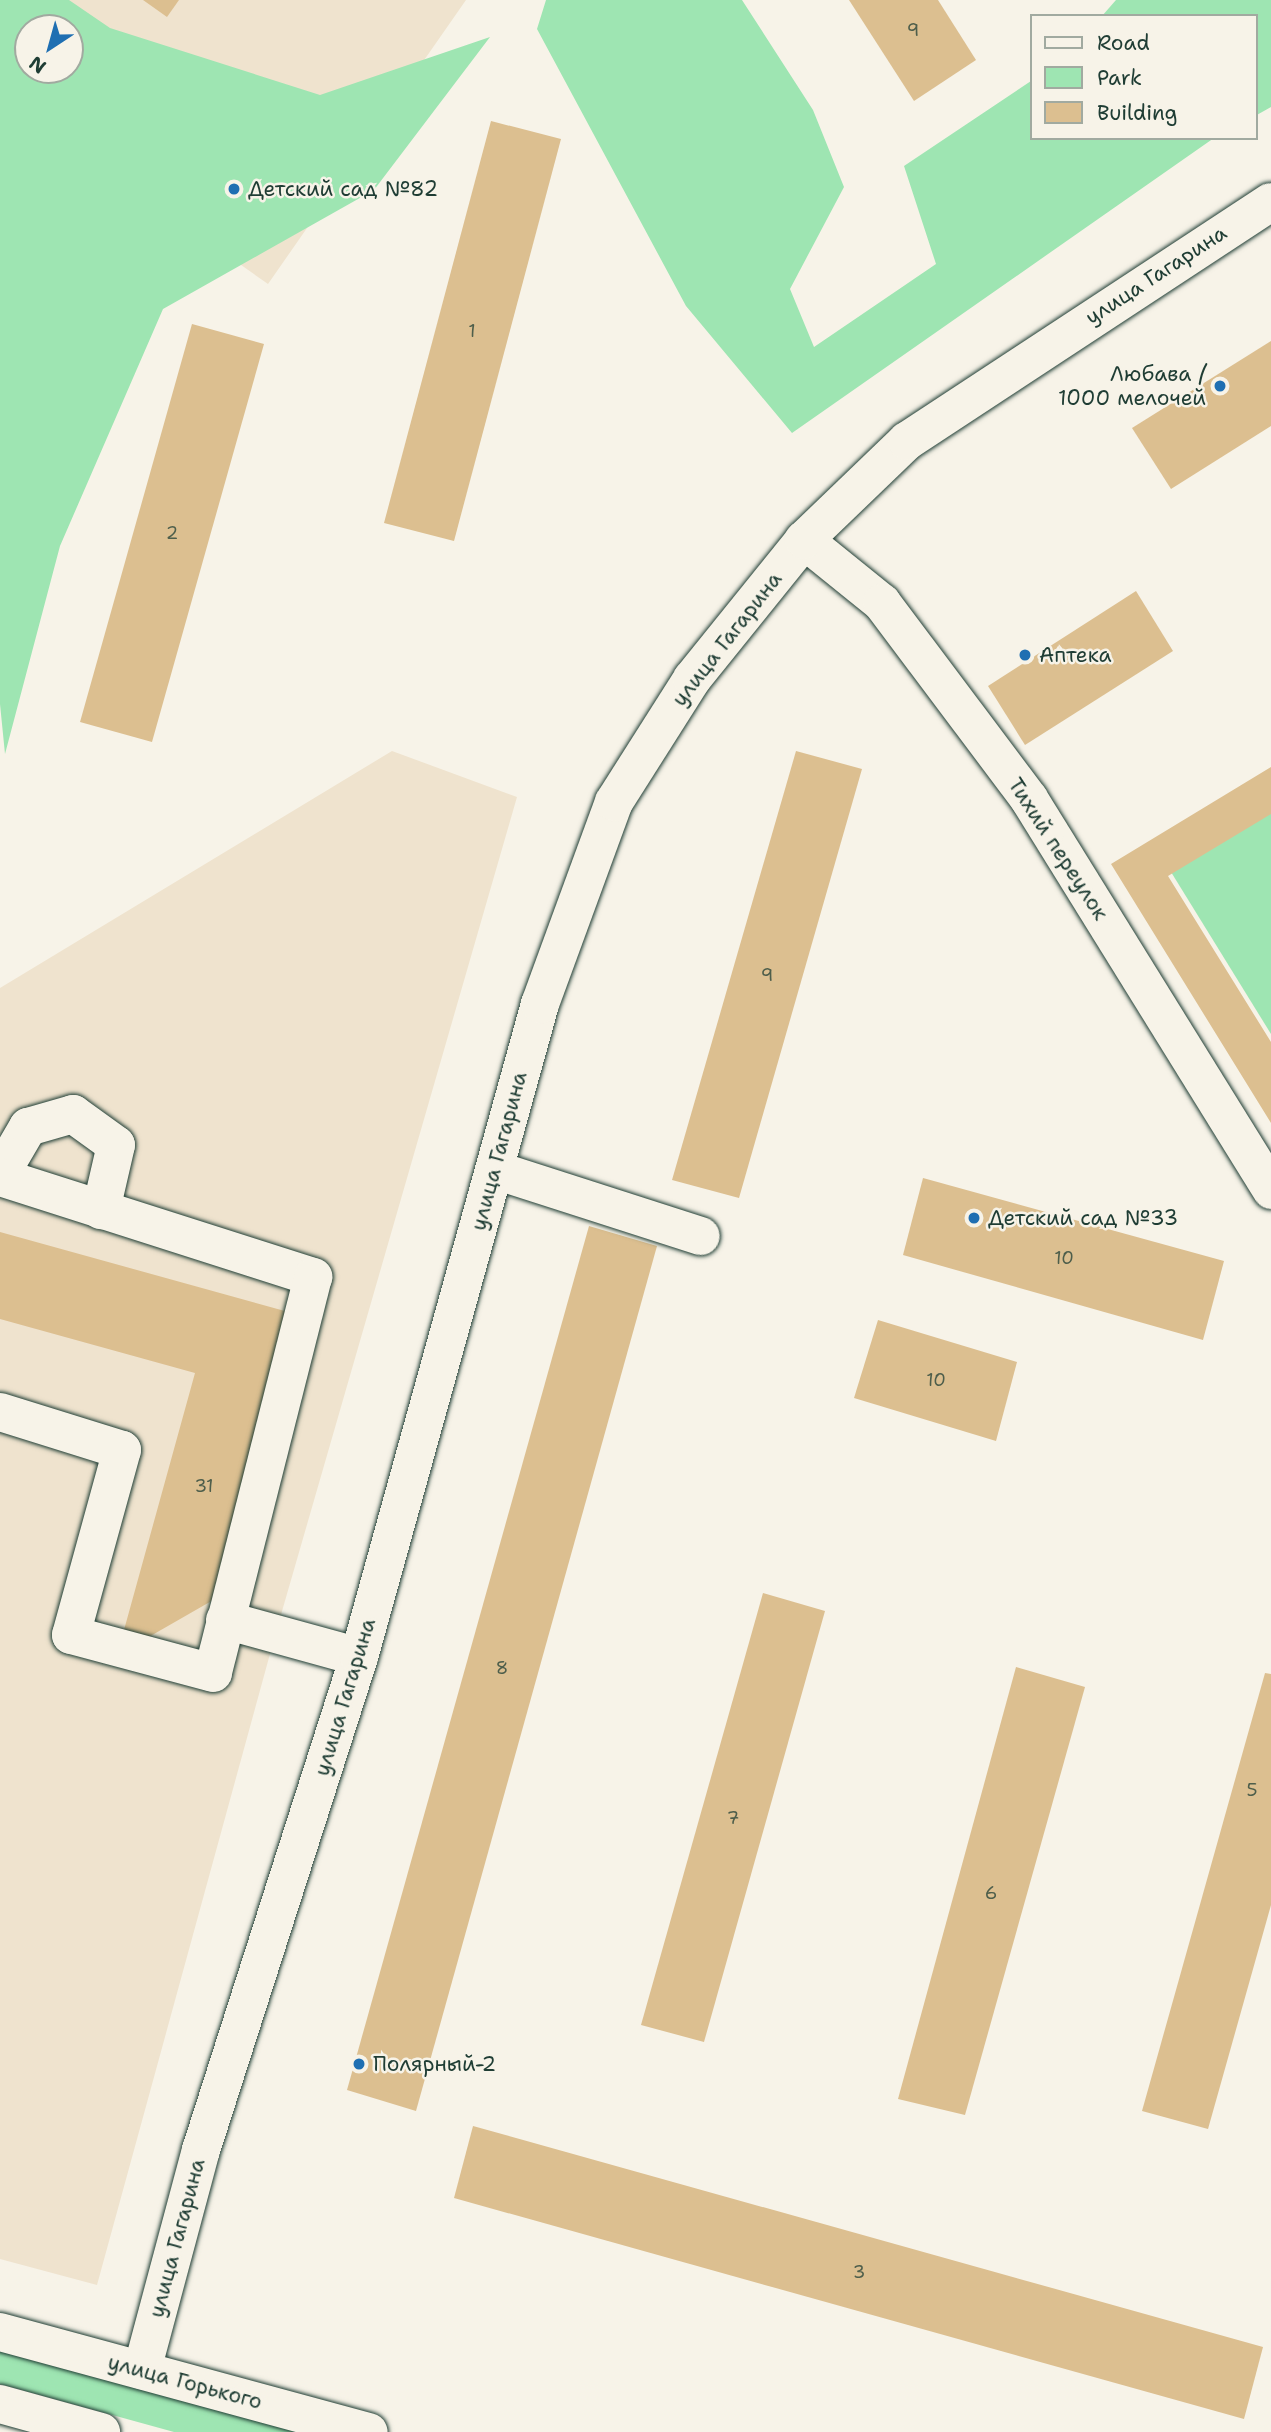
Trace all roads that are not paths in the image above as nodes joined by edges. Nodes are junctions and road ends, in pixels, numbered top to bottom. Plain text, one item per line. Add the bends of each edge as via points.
1 (1271, 202) edge
2 (804, 540) junction
3 (495, 1170) junction
4 (0, 1176) edge
5 (1271, 1190) edge
6 (101, 1210) junction
7 (701, 1236) dead end
8 (0, 1412) edge
9 (225, 1620) junction
10 (359, 1657) junction
11 (0, 2332) edge
12 (142, 2370) junction
13 (0, 2404) edge
14 (101, 2432) edge
15 (369, 2432) edge

1 - 2 street, улица Гагарина via 907,440
2 - 3 street, улица Гагарина via 692,679 614,803 540,1004
2 - 5 street, Тихий переулок via 882,603 1029,799
3 - 7 street
3 - 10 street, улица Гагарина
4 - 6 street
4 - 6 street via 28,1127 73,1114 116,1146
6 - 9 street via 313,1277
8 - 9 street via 122,1450 71,1635 213,1673
9 - 10 street
10 - 12 street, улица Гагарина via 201,2150
11 - 12 street, улица Горького
12 - 15 street, улица Горького
13 - 14 street

